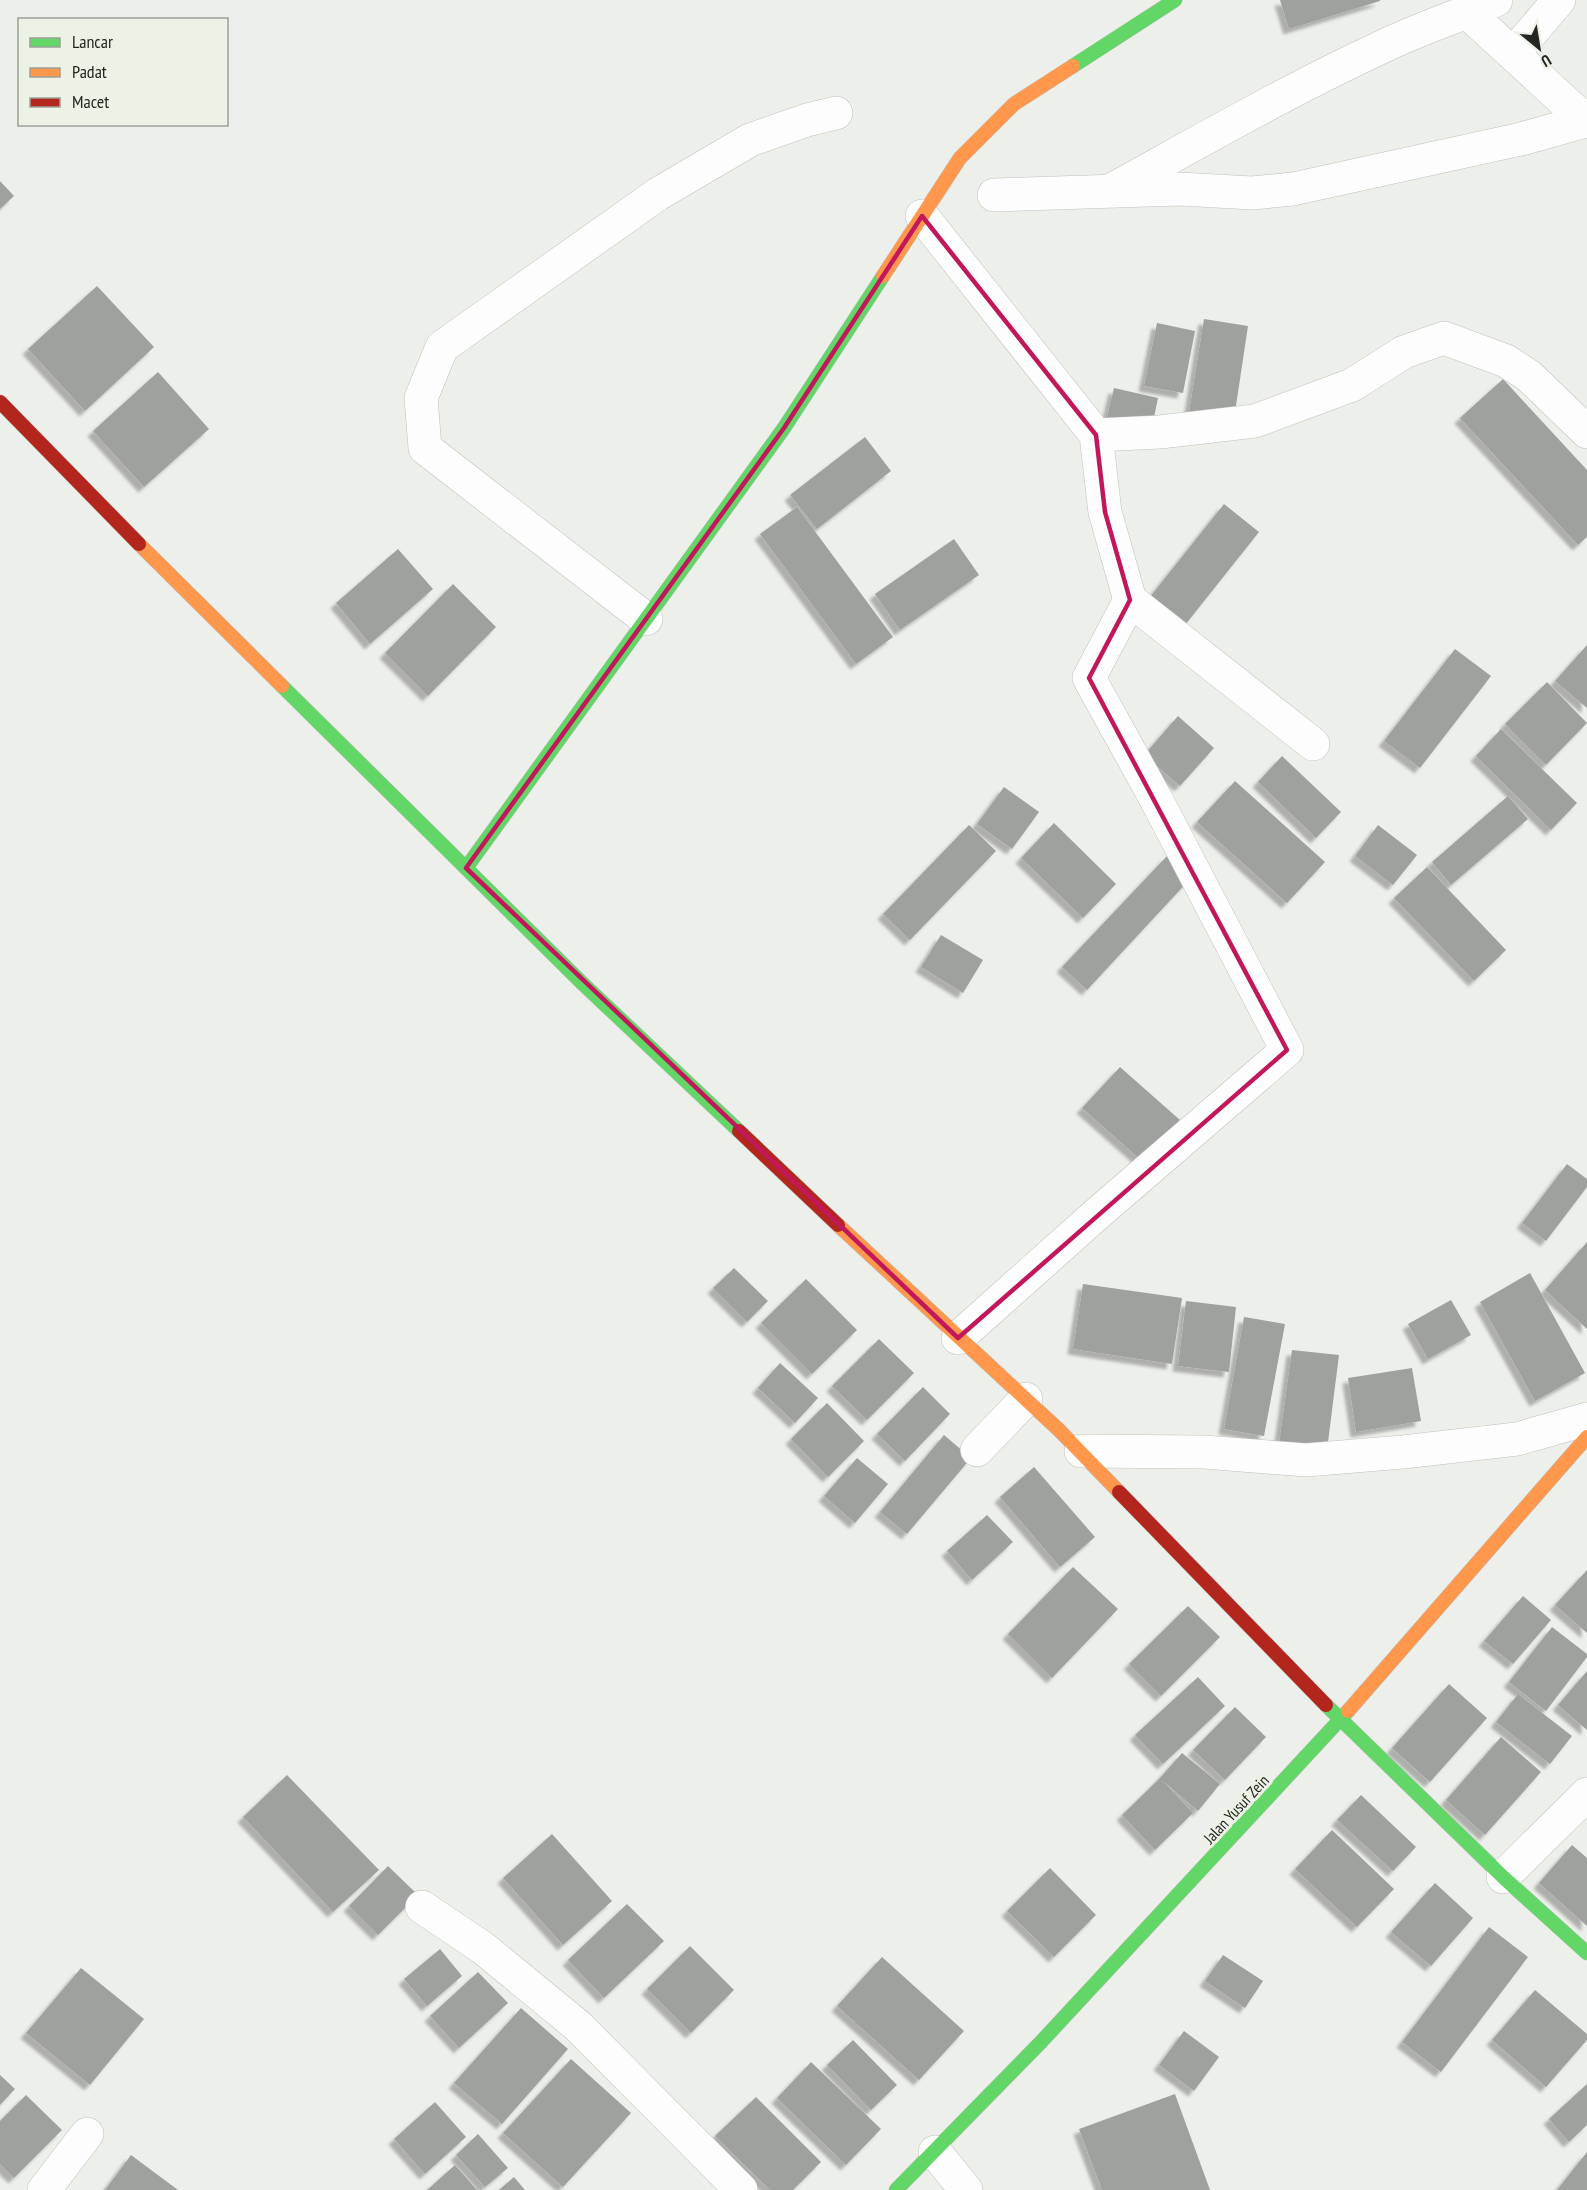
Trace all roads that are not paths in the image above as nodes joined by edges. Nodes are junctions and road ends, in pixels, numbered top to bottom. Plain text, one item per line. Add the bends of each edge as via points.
1 (1175, 0) edge
2 (1559, 0) edge
3 (1482, 6) edge
4 (1513, 54) junction
5 (836, 112) dead end
6 (1587, 122) edge
7 (1111, 190) junction
8 (994, 195) dead end
9 (922, 216) junction
10 (0, 402) edge
11 (1587, 432) edge
12 (1096, 435) junction
13 (1130, 600) junction
14 (646, 619) junction
15 (1313, 744) dead end
16 (466, 868) junction
17 (958, 1338) junction
18 (1026, 1399) junction
19 (1587, 1419) edge
20 (1587, 1437) edge
21 (976, 1450) dead end
22 (1081, 1451) junction
23 (1340, 1720) junction
24 (1587, 1794) edge
25 (1503, 1877) junction
26 (422, 1907) dead end
27 (1587, 1953) edge
28 (87, 2134) dead end
29 (935, 2152) junction
30 (44, 2190) edge
31 (741, 2190) edge
32 (896, 2190) edge
33 (966, 2190) edge

1 - 9 street via 1014,104 960,158
2 - 4 street
3 - 4 street
3 - 7 street via 1437,22 1347,64
4 - 6 street
5 - 14 street via 750,140 658,194 442,347 421,398 425,448
6 - 7 street via 1293,189 1252,193
7 - 8 street
9 - 12 street
9 - 14 street via 784,428
10 - 16 street
11 - 12 street via 1506,361 1444,338 1404,352 1352,385 1255,422
12 - 13 street via 1105,512
13 - 15 street
13 - 17 street via 1089,678 1287,1050
14 - 16 street
16 - 17 street via 582,983
17 - 18 street
18 - 21 street
18 - 22 street
19 - 22 street via 1516,1439 1306,1460 1204,1452
20 - 23 street, Jalan Yusuf Zein
22 - 23 street
23 - 25 street
23 - 29 street, Jalan Yusuf Zein
24 - 25 street
25 - 27 street
26 - 31 street via 483,1948 578,2026
28 - 30 street
29 - 32 street, Jalan Yusuf Zein
29 - 33 street

